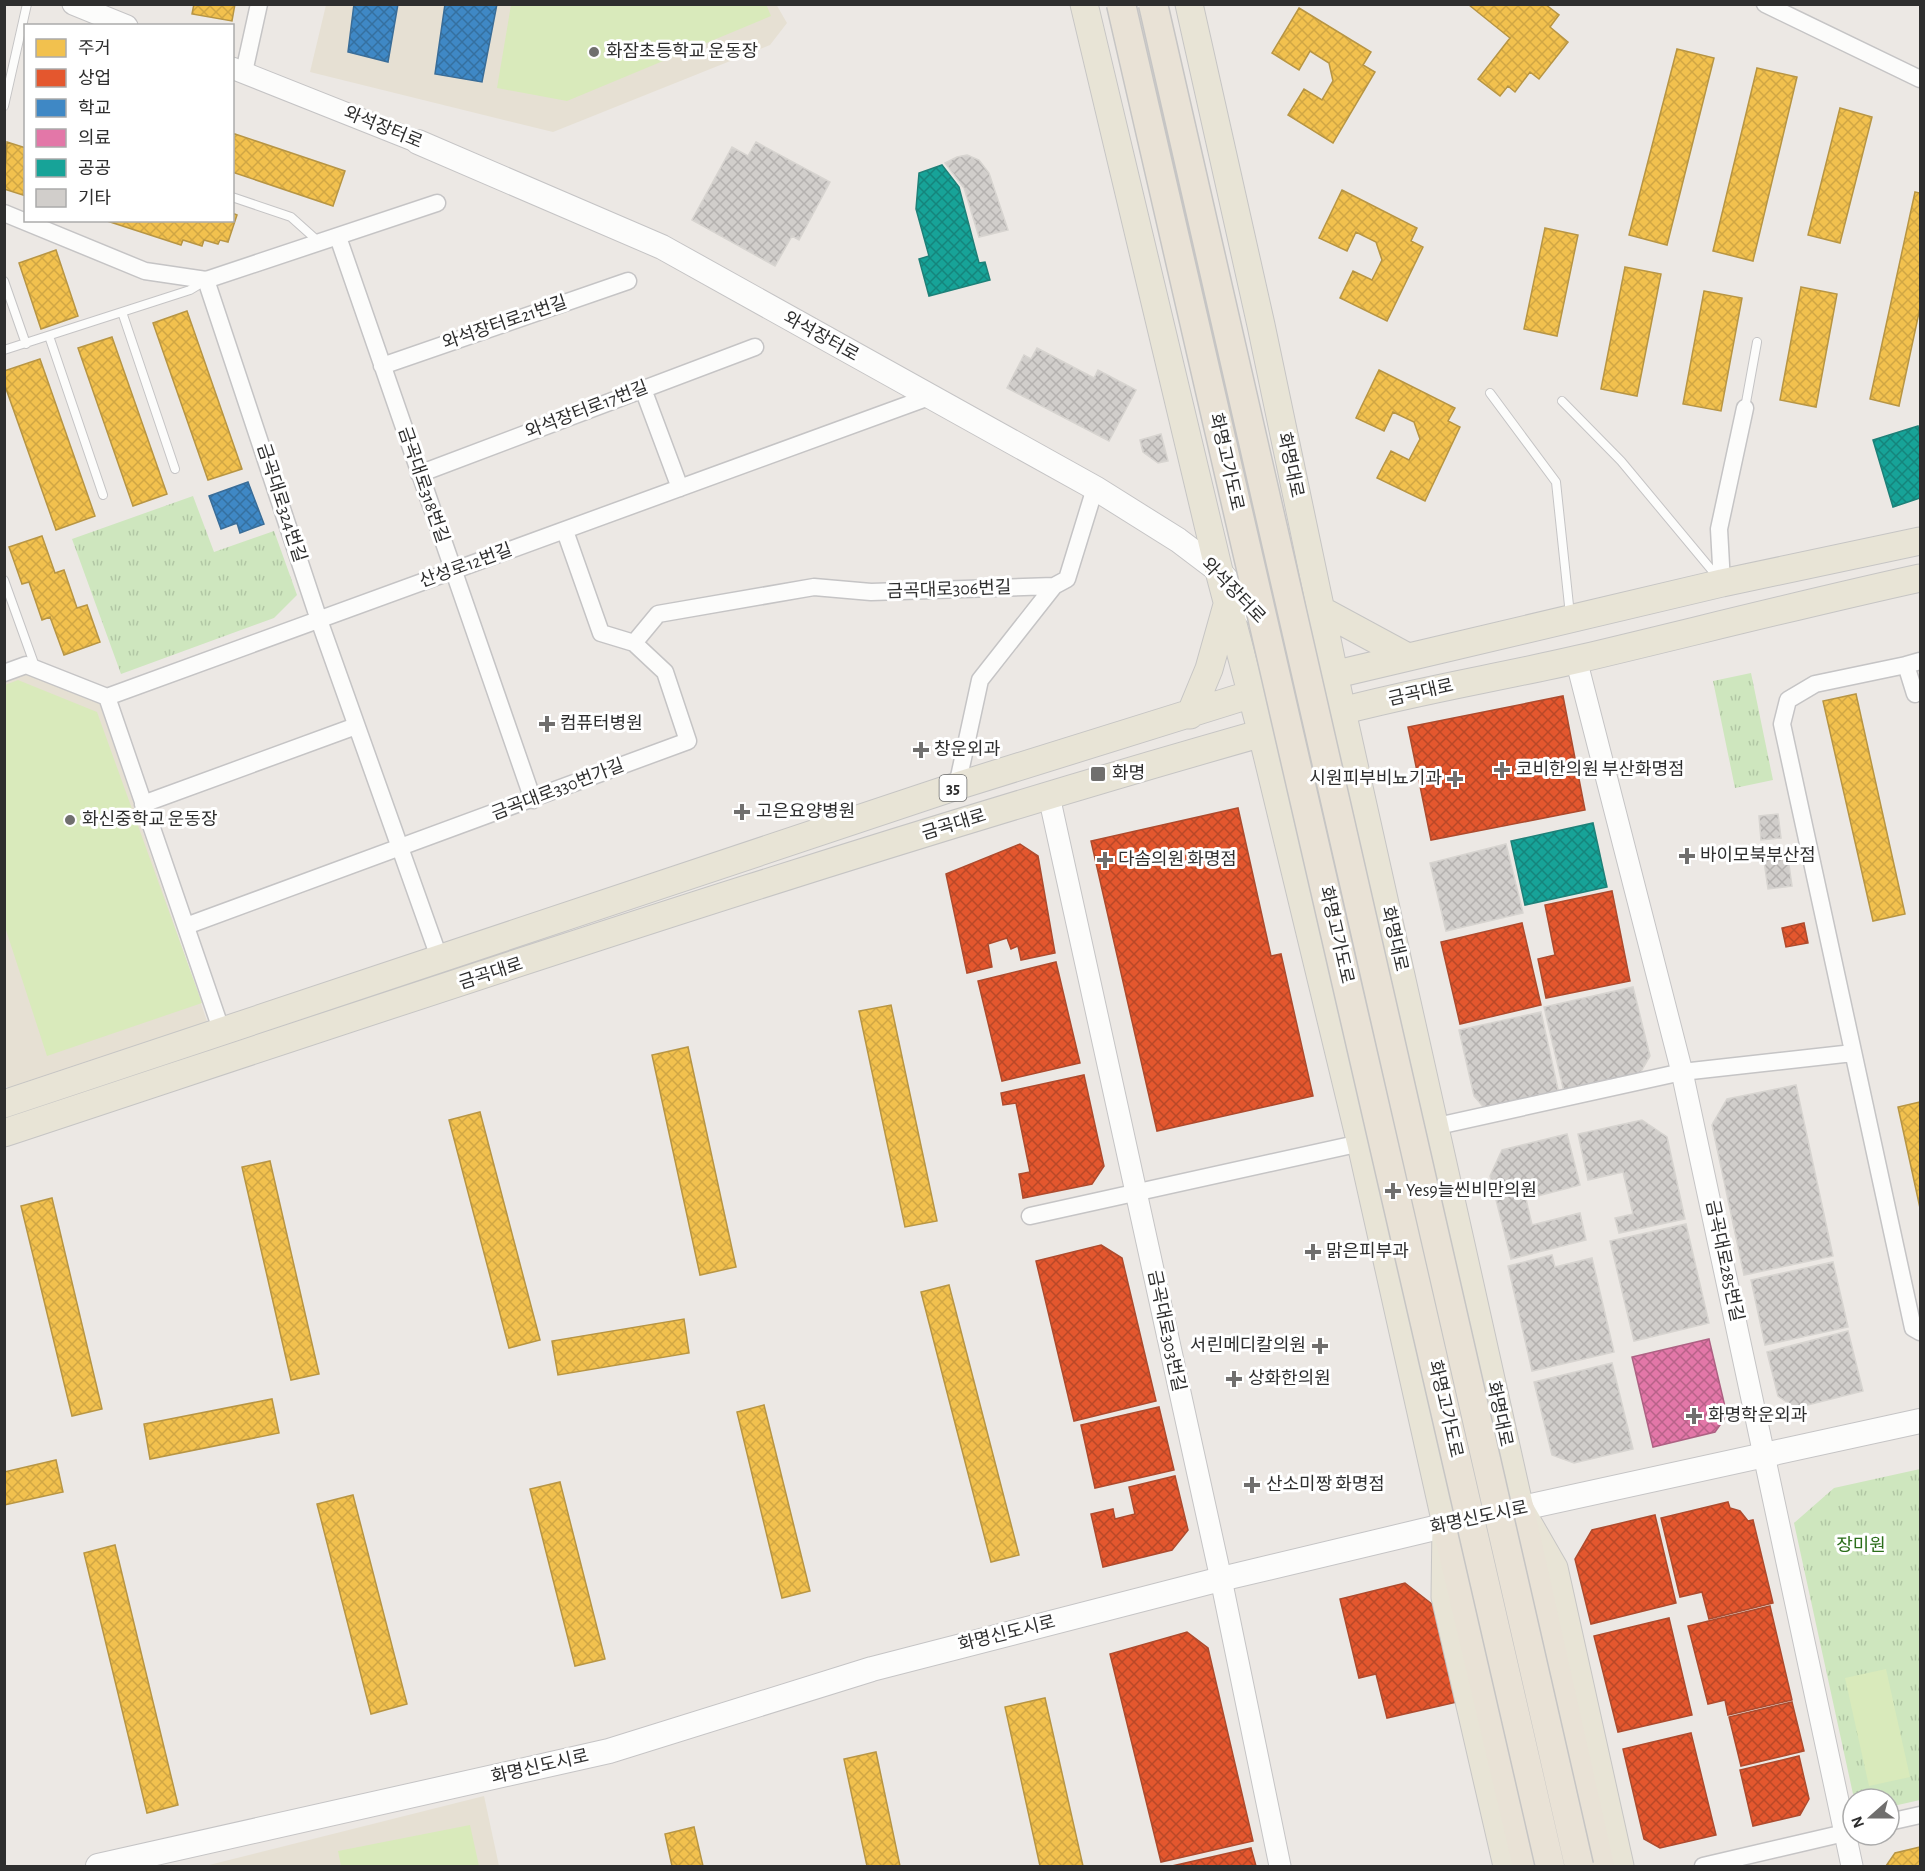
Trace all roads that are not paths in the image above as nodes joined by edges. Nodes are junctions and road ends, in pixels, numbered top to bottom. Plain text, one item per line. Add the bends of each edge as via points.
1 (27, 4) edge
2 (73, 4) edge
3 (259, 4) edge
4 (1084, 4) edge
5 (1092, 4) edge
6 (1121, 4) edge
7 (1153, 4) edge
8 (1189, 4) edge
9 (1765, 4) edge
10 (123, 24) edge
11 (1090, 32) junction
12 (238, 70) edge
13 (1920, 79) edge
14 (4, 106) edge
15 (418, 142) joint
16 (234, 198) edge
17 (437, 203) dead end
18 (4, 213) edge
19 (24, 221) edge
20 (26, 222) edge
21 (338, 237) junction
22 (320, 243) junction
23 (206, 280) junction
24 (628, 280) dead end
25 (4, 281) edge
26 (122, 312) junction
27 (49, 336) junction
28 (1757, 342) dead end
29 (26, 344) junction
30 (755, 347) dead end
31 (4, 350) edge
32 (382, 366) junction
33 (643, 389) junction
34 (1490, 393) dead end
35 (928, 398) junction
36 (1562, 401) dead end
37 (1745, 408) joint
38 (175, 469) dead end
39 (419, 474) junction
40 (680, 488) junction
41 (1095, 488) junction
42 (103, 495) dead end
43 (565, 531) junction
44 (1920, 541) edge
45 (452, 571) junction
46 (1219, 572) junction
47 (1920, 578) edge
48 (4, 580) edge
49 (1722, 583) junction
50 (1054, 586) junction
51 (1227, 603) junction
52 (1320, 610) junction
53 (1571, 618) junction
54 (319, 620) junction
55 (634, 643) junction
56 (1407, 656) junction
57 (1576, 659) junction
58 (1913, 663) edge
59 (36, 669) junction
60 (4, 673) edge
61 (1323, 675) junction
62 (1252, 694) junction
63 (1915, 694) dead end
64 (107, 697) junction
65 (1342, 711) junction
66 (1190, 715) junction
67 (356, 726) junction
68 (1262, 734) junction
69 (957, 786) junction
70 (1049, 796) junction
71 (533, 800) junction
72 (144, 804) junction
73 (400, 849) junction
74 (186, 926) junction
75 (440, 960) junction
76 (222, 1032) junction
77 (1853, 1053) junction
78 (1682, 1072) junction
79 (5, 1104) edge
80 (1436, 1127) junction
81 (4, 1133) edge
82 (1361, 1144) junction
83 (1136, 1194) junction
84 (1030, 1216) dead end
85 (1920, 1332) edge
86 (1920, 1421) edge
87 (1766, 1455) junction
88 (1520, 1509) junction
89 (1446, 1524) junction
90 (1221, 1579) junction
91 (1841, 1796) edge
92 (1920, 1815) edge
93 (1901, 1819) edge
94 (1841, 1834) edge
95 (1850, 1847) edge
96 (98, 1866) edge
97 (1280, 1866) edge
98 (1507, 1866) edge
99 (1527, 1866) edge
100 (1550, 1866) edge
101 (1579, 1866) edge
102 (1600, 1866) edge
103 (1620, 1866) edge
104 (1703, 1866) edge
105 (1852, 1866) edge

1 - 14 lane
2 - 10 street
3 - 12 street
4 - 11 main road
5 - 11 main road
6 - 100 highway, 화명고가도로, bridge
7 - 101 highway, 화명고가도로, bridge
8 - 52 main road, 화명대로
9 - 13 street
11 - 46 main road
12 - 15 street, 와석장터로
15 - 35 main road, 와석장터로 via 662,248
16 - 22 lane via 291,217
17 - 21 street
18 - 19 street
20 - 23 street via 145,271
21 - 22 street
21 - 32 street, 금곡대로318번길
22 - 23 street
23 - 26 lane via 190,290
23 - 54 street, 금곡대로324번길
24 - 32 street, 와석장터로21번길
25 - 29 lane
26 - 27 lane
26 - 38 lane
27 - 29 lane
27 - 42 lane
28 - 37 lane
29 - 31 lane
30 - 33 street, 와석장터로17번길
32 - 39 street, 금곡대로318번길
33 - 39 street, 와석장터로17번길
33 - 40 street
34 - 53 lane via 1556,482
35 - 40 street, 산성로12번길
35 - 41 main road, 와석장터로
36 - 49 lane via 1621,461
37 - 49 street via 1719,529
39 - 45 street, 금곡대로318번길
40 - 43 street, 산성로12번길
41 - 46 main road, 와석장터로 via 1178,540
41 - 50 street via 1066,579
43 - 45 street, 산성로12번길
43 - 55 street, 금곡대로330번가길 via 601,633
44 - 49 main road, 금곡대로 / 35
45 - 54 street, 산성로12번길
45 - 71 street, 금곡대로318번길
46 - 51 main road
46 - 61 main road, 와석장터로
47 - 57 main road, 금곡대로 / 35
48 - 59 lane
49 - 53 main road, 금곡대로 / 35
50 - 55 street, 금곡대로306번길 via 871,592 814,587 658,614
50 - 69 street, 금곡대로306번길 via 981,680
51 - 62 main road
51 - 66 main road via 1209,669
52 - 56 main road
52 - 61 main road, 화명대로
53 - 56 main road, 금곡대로 / 35
54 - 64 street, 산성로12번길
54 - 67 street, 금곡대로324번길
55 - 71 street, 금곡대로330번가길 via 665,672 688,741
56 - 61 main road, 금곡대로 / 35
57 - 65 main road, 금곡대로 / 35
57 - 78 street, 금곡대로285번길
58 - 63 street
58 - 77 street via 1815,684 1788,700 1782,724
59 - 60 street via 26,665
59 - 64 street
61 - 62 main road, 금곡대로 / 35
61 - 65 main road, 화명대로
62 - 66 main road, 금곡대로 / 35
62 - 68 main road
64 - 72 street
65 - 68 main road, 금곡대로 / 35
65 - 80 main road, 화명대로
66 - 69 main road, 금곡대로 / 35
67 - 72 street
67 - 73 street, 금곡대로324번길
68 - 70 main road, 금곡대로 / 35
68 - 82 main road
69 - 75 main road, 금곡대로 / 35
70 - 81 main road, 금곡대로 / 35 via 927,832
70 - 83 street, 금곡대로303번길
71 - 73 street, 금곡대로330번가길
72 - 74 street
73 - 74 street, 금곡대로330번가길
73 - 75 street, 금곡대로324번길
74 - 76 street
75 - 76 main road, 금곡대로 / 35
76 - 79 main road, 금곡대로 / 35
77 - 78 street
77 - 85 street via 1913,1328
78 - 80 street
78 - 87 street, 금곡대로285번길
80 - 82 street
80 - 88 main road, 화명대로
82 - 83 street
82 - 89 main road
83 - 84 street
83 - 90 street, 금곡대로303번길
86 - 87 main road, 화명신도시로
87 - 88 main road, 화명신도시로
87 - 91 street, 금곡대로285번길
88 - 89 main road, 화명신도시로
88 - 102 highway
88 - 103 main road, 화명대로 via 1554,1568
89 - 90 main road, 화명신도시로
89 - 98 main road via 1445,1597
89 - 99 highway
90 - 96 main road, 화명신도시로 via 872,1669 609,1751
90 - 97 street, 금곡대로303번길
92 - 93 street
94 - 104 street
95 - 105 street, 금곡대로285번길

